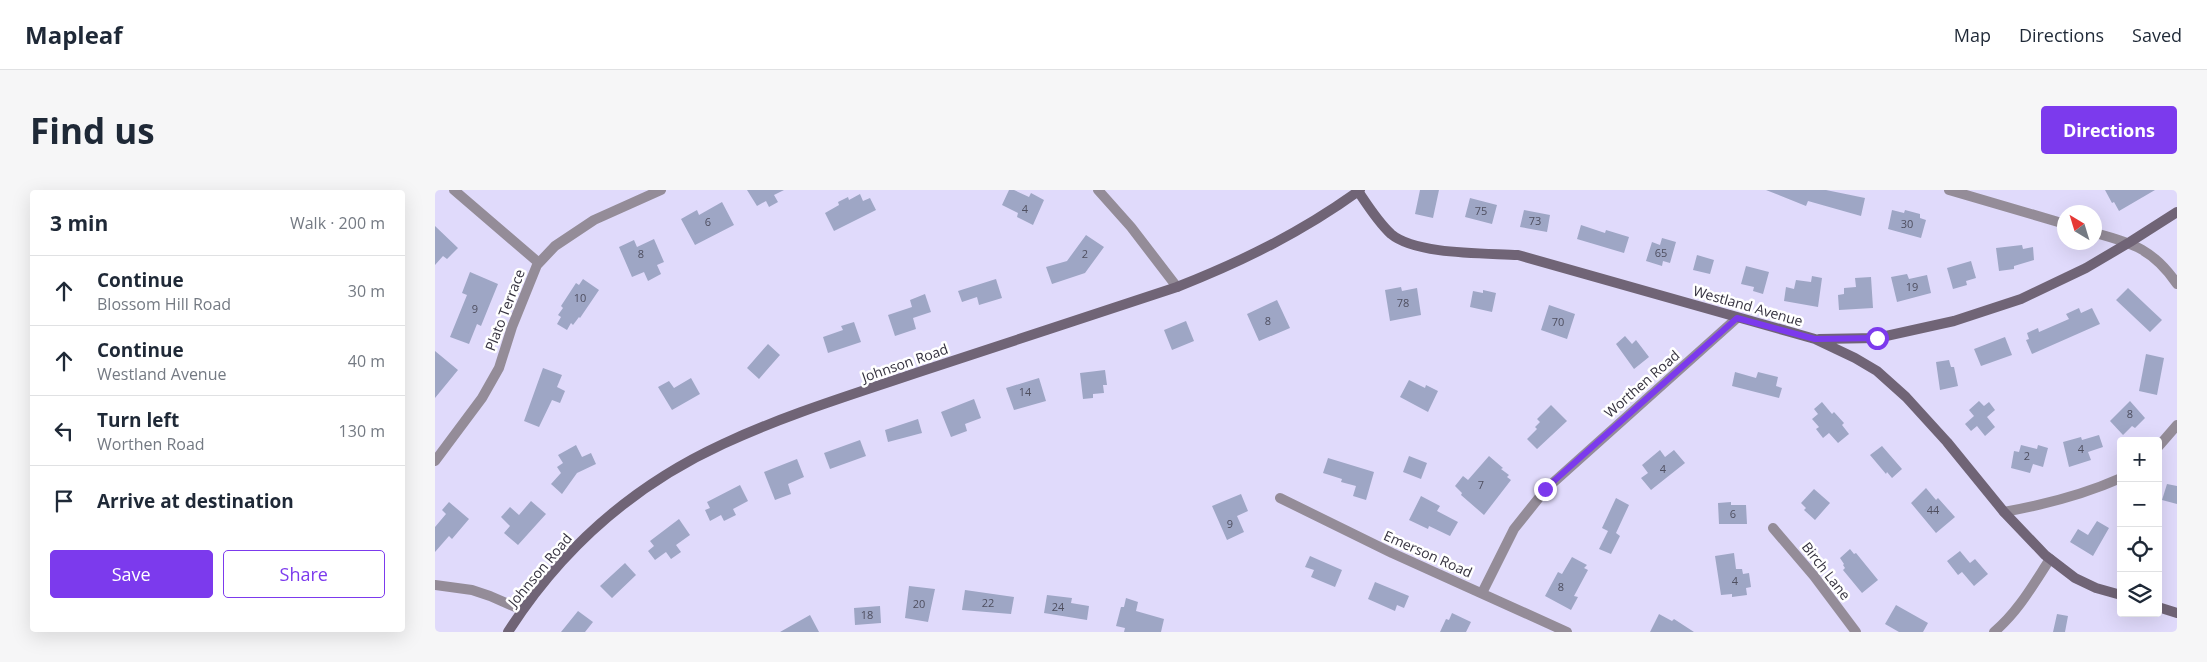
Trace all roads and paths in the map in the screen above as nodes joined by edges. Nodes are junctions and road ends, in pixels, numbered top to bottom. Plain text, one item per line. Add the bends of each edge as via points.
1 (454, 190) edge
2 (661, 190) edge
3 (1098, 190) edge
4 (1949, 190) edge
5 (1359, 191) edge
6 (2177, 212) edge
7 (2057, 222) edge
8 (2102, 235) edge
9 (2131, 242) junction
10 (539, 263) junction
11 (2177, 284) edge
12 (1177, 287) junction
13 (1737, 318) junction
14 (1815, 339) junction
15 (2177, 425) edge
16 (2162, 442) edge
17 (435, 461) edge
18 (2117, 480) edge
19 (1279, 498) dead end
20 (2004, 512) junction
21 (1773, 528) dead end
22 (2050, 559) junction
23 (435, 585) edge
24 (1482, 593) junction
25 (2117, 594) edge
26 (2162, 608) edge
27 (522, 610) junction
28 (2177, 612) edge
29 (508, 632) edge
30 (1567, 632) edge
31 (1856, 632) edge
32 (1994, 632) edge

1 - 10 street
2 - 10 street, Plato Terrace via 594,220 555,246
3 - 12 street via 1131,226
4 - 7 street
5 - 12 street, Johnson Road via 1273,245 1227,268
5 - 13 street, Westland Avenue via 1392,235 1411,246 1518,255
6 - 9 street
8 - 9 street
9 - 11 street via 2159,260
9 - 14 street via 2021,299 1954,321 1877,338
10 - 17 street, Plato Terrace via 499,368 483,398
12 - 27 street, Johnson Road via 873,388 723,444 660,479 616,510 568,553
13 - 14 street, Westland Avenue
13 - 24 street, Worthen Road via 1545,489 1514,530
14 - 20 street, Westland Avenue via 1877,371 1906,397
15 - 16 street
18 - 20 street
19 - 24 street, Emerson Road
20 - 22 street, Westland Avenue
21 - 31 street, Birch Lane
22 - 25 street, Westland Avenue via 2075,578
22 - 32 street via 2027,596
23 - 27 street via 472,590
24 - 30 street, Emerson Road
26 - 28 street
27 - 29 street, Johnson Road

